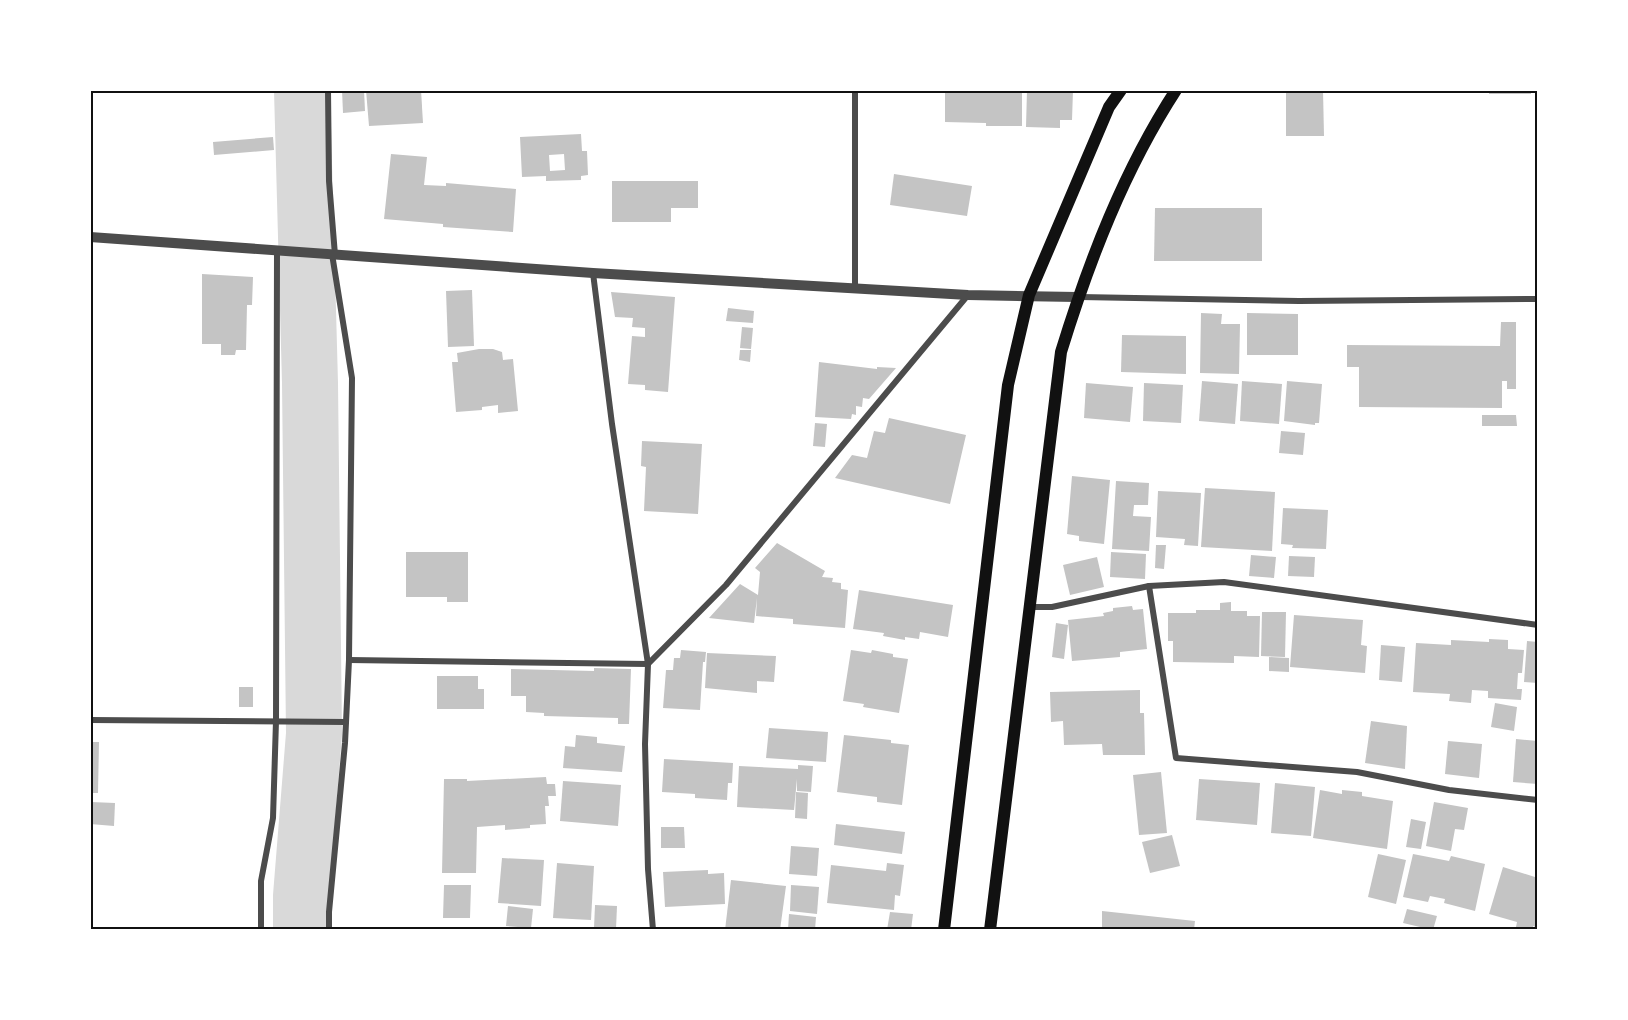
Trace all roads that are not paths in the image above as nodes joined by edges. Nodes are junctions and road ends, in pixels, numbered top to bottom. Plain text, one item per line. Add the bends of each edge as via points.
1 (328, 90) edge
2 (855, 90) edge
3 (1121, 90) edge
4 (1176, 90) edge
5 (90, 237) edge
6 (277, 252) junction
7 (333, 255) junction
8 (593, 273) junction
9 (855, 288) junction
10 (968, 295) junction
11 (1029, 295) junction
12 (1077, 297) junction
13 (1538, 299) edge
14 (1149, 586) junction
15 (1029, 606) junction
16 (1538, 625) edge
17 (349, 660) junction
18 (648, 664) junction
19 (90, 720) edge
20 (276, 722) junction
21 (346, 722) junction
22 (1538, 800) edge
23 (261, 930) edge
24 (329, 930) edge
25 (653, 930) edge
26 (944, 930) edge
27 (990, 930) edge

1 - 7 street
2 - 9 street
3 - 11 main road via 1109,107
4 - 12 main road via 1156,120 1108,219
5 - 6 street
6 - 7 street
6 - 20 street
7 - 8 street
7 - 17 street via 352,378
8 - 9 street
8 - 18 street
9 - 10 street
10 - 11 street
10 - 18 street via 726,585
11 - 12 street
11 - 26 main road via 1008,385
12 - 13 street via 1299,302
12 - 15 main road via 1060,352
14 - 15 street via 1052,607
14 - 16 street via 1224,582
14 - 22 street via 1176,758 1357,772 1449,790
15 - 27 main road
17 - 18 street
17 - 21 street
18 - 25 street via 645,744
19 - 20 street
20 - 21 street
20 - 23 street via 273,818 261,881
21 - 24 street

